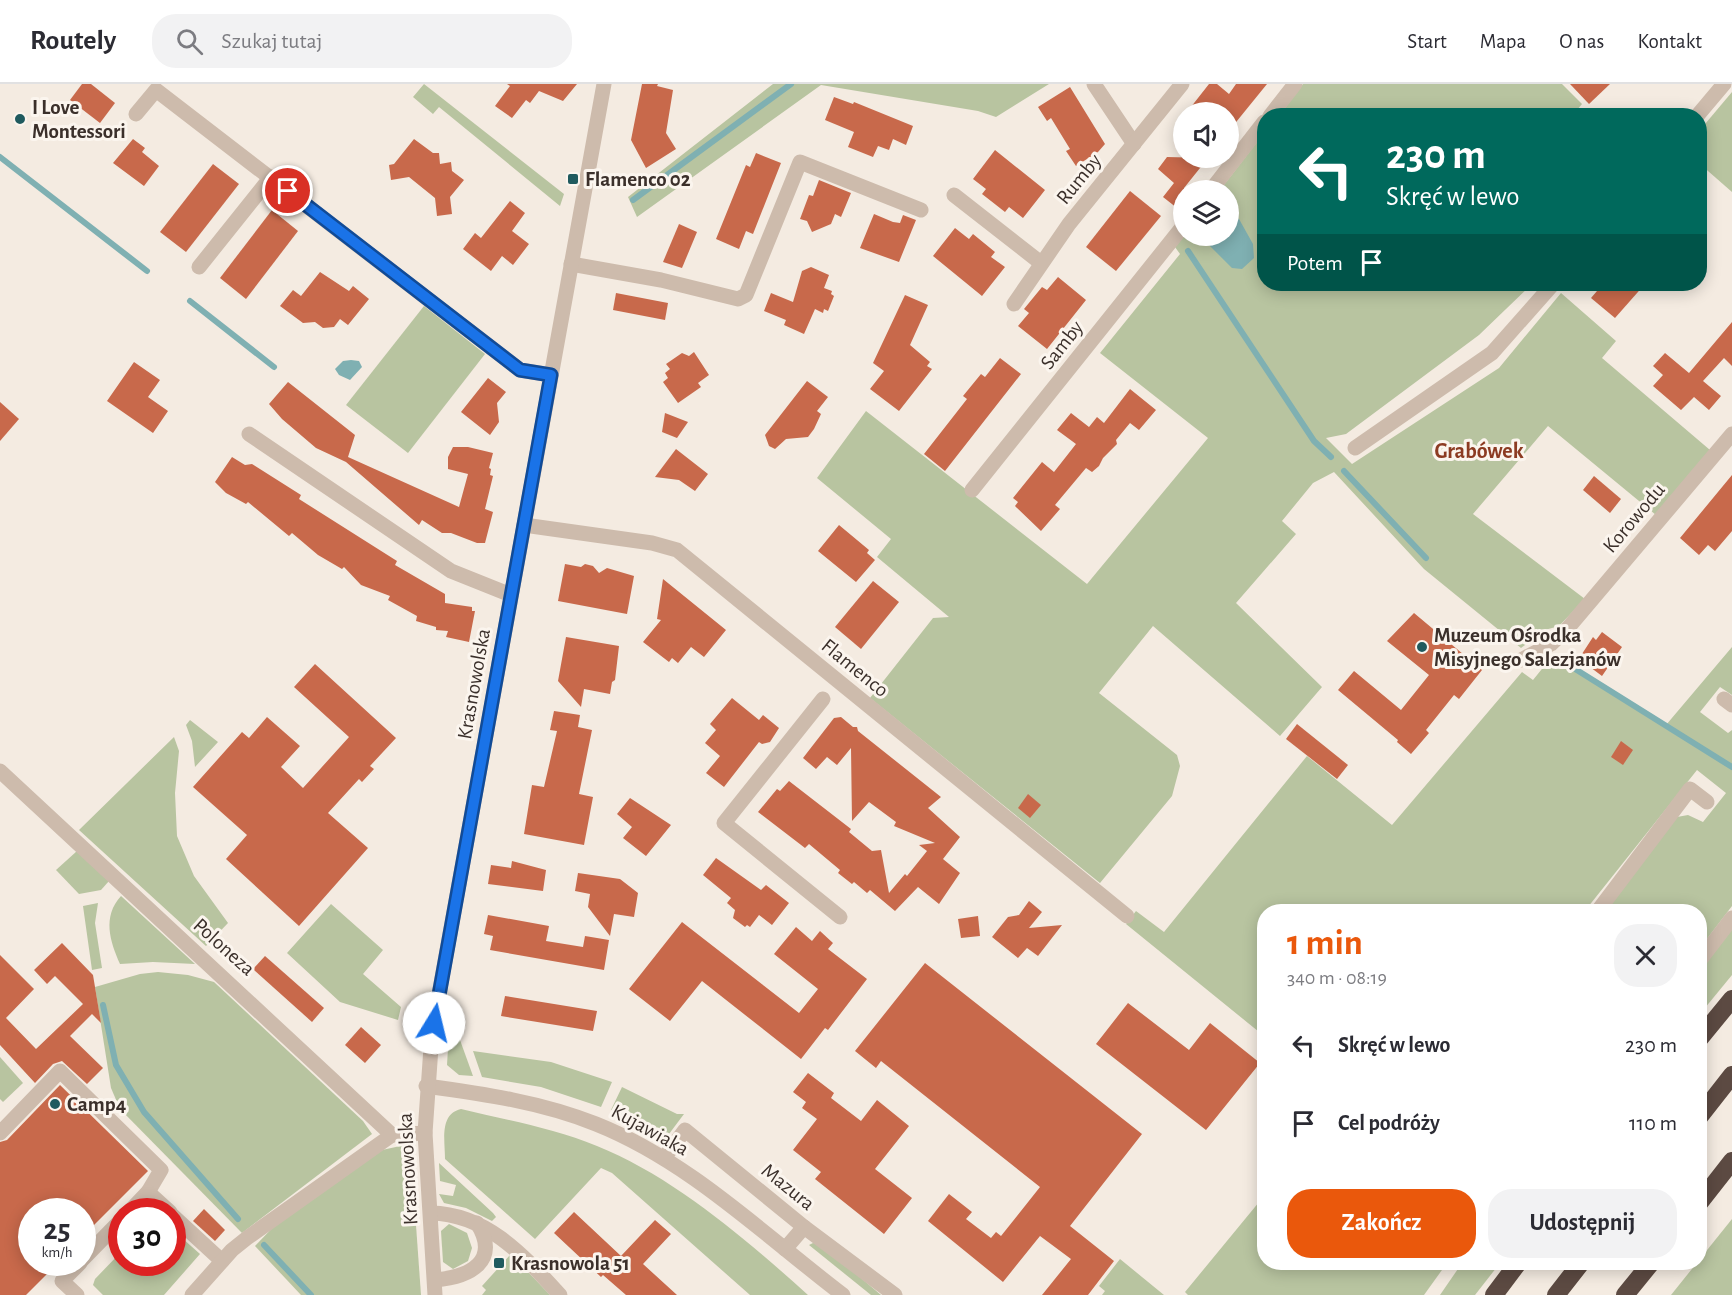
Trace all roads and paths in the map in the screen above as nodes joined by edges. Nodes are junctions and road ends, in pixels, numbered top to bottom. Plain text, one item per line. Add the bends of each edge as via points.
1 (604, 84) edge
2 (1094, 84) edge
3 (1182, 84) edge
4 (1294, 84) edge
5 (1724, 84) edge
6 (1276, 108) edge
7 (1704, 108) edge
8 (136, 114) dead end
9 (1257, 131) edge
10 (1134, 144) junction
11 (271, 177) junction
12 (1219, 180) edge
13 (954, 195) dead end
14 (921, 210) dead end
15 (1173, 239) edge
16 (1041, 263) junction
17 (571, 264) junction
18 (199, 267) dead end
19 (1547, 291) edge
20 (1014, 304) dead end
21 (551, 375) junction
22 (249, 434) dead end
23 (1732, 434) edge
24 (1355, 448) dead end
25 (972, 490) dead end
26 (524, 525) junction
27 (511, 595) junction
28 (1521, 660) dead end
29 (823, 699) dead end
30 (0, 771) edge
31 (1707, 802) dead end
32 (1603, 904) edge
33 (1120, 913) dead end
34 (840, 917) dead end
35 (1732, 918) edge
36 (1707, 951) edge
37 (1732, 999) edge
38 (1707, 1029) edge
39 (1732, 1075) edge
40 (426, 1086) junction
41 (1707, 1107) edge
42 (425, 1133) junction
43 (0, 1134) edge
44 (393, 1135) junction
45 (664, 1158) junction
46 (1732, 1161) edge
47 (148, 1192) junction
48 (1707, 1193) edge
49 (142, 1198) edge
50 (155, 1198) edge
51 (431, 1213) junction
52 (477, 1223) junction
53 (186, 1227) edge
54 (804, 1227) junction
55 (108, 1234) edge
56 (96, 1246) edge
57 (785, 1249) junction
58 (222, 1261) junction
59 (1513, 1270) edge
60 (1576, 1270) edge
61 (1645, 1270) edge
62 (67, 1276) edge
63 (821, 1279) junction
64 (435, 1287) edge
65 (77, 1295) edge
66 (192, 1295) edge
67 (560, 1295) edge
68 (838, 1295) edge
69 (843, 1295) edge
70 (894, 1295) edge
71 (1494, 1295) edge
72 (1556, 1295) edge
73 (1625, 1295) edge

1 - 17 street, Krasnowolska
2 - 10 street
3 - 10 street, Rumby
4 - 6 street
5 - 7 street
8 - 11 street via 156,90
9 - 12 street
10 - 16 street, Rumby
11 - 18 street
11 - 21 street via 520,370
13 - 16 street
14 - 17 street via 801,162 746,296 738,299
15 - 25 street, Samby
16 - 20 street, Rumby
17 - 21 street, Krasnowolska
19 - 24 street via 1492,354
21 - 26 street, Krasnowolska
22 - 27 street via 451,571
23 - 28 street, Korowodu via 1568,628 1551,644
26 - 27 street, Krasnowolska
26 - 33 street, Flamenco via 677,550
27 - 40 street, Krasnowolska via 441,979
29 - 34 street via 724,824
30 - 44 street, Poloneza
31 - 32 street via 1690,789
35 - 36 street
37 - 38 highway
39 - 41 highway
40 - 42 street, Krasnowolska
40 - 45 street, Kujawiaka via 513,1099 555,1110 597,1124
42 - 44 street
42 - 51 street, Krasnowolska
43 - 47 street via 60,1071 161,1170
44 - 58 street via 277,1214
45 - 54 street, Mazura via 685,1130
45 - 57 street, Kujawiaka
46 - 48 highway
47 - 49 street
47 - 50 street
51 - 52 street via 447,1213
51 - 64 street, Krasnowolska
52 - 64 street via 487,1241 480,1263
52 - 67 street via 510,1245
53 - 58 street
54 - 57 street
54 - 70 street, Mazura
55 - 56 street
57 - 63 street, Kujawiaka
58 - 66 street
59 - 71 highway
60 - 72 highway
61 - 73 highway
62 - 65 street via 62,1281
63 - 68 street, Kujawiaka
63 - 69 street, Kujawiaka

